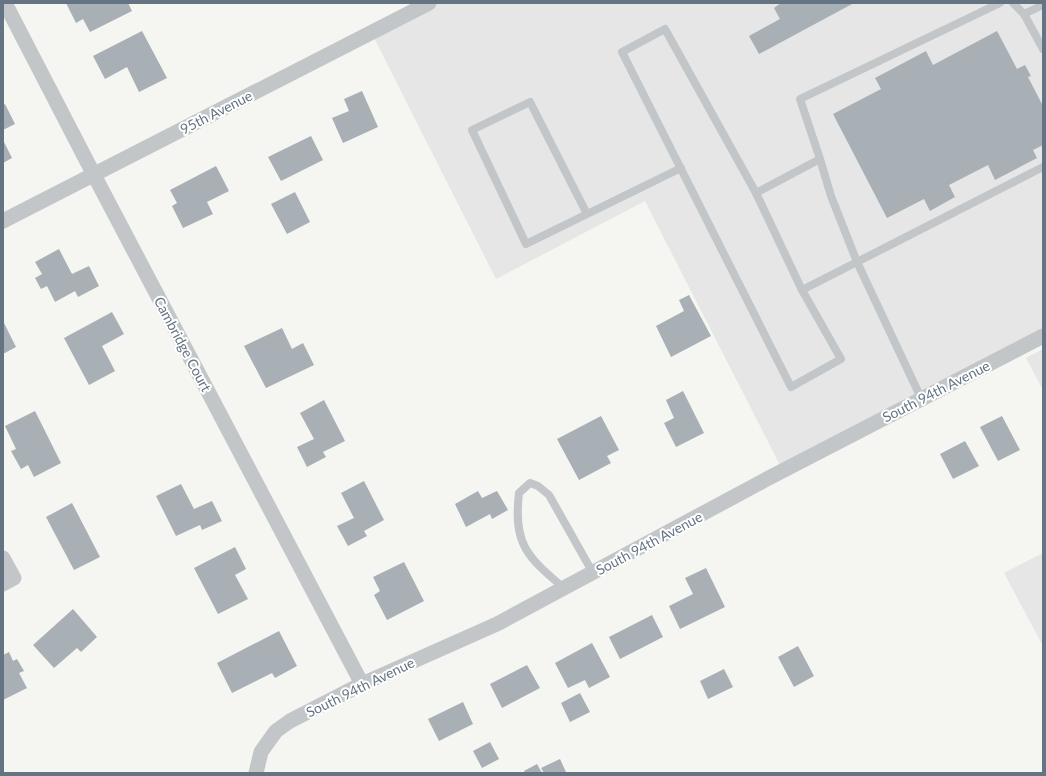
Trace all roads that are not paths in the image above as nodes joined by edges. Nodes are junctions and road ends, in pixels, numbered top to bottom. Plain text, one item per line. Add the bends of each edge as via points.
1 (6, 3) edge
2 (429, 3) edge
3 (1000, 3) edge
4 (1013, 3) edge
5 (1043, 5) edge
6 (1024, 14) junction
7 (1043, 49) edge
8 (820, 158) junction
9 (1043, 167) edge
10 (681, 168) junction
11 (94, 175) junction
12 (756, 193) junction
13 (587, 214) junction
14 (3, 221) edge
15 (857, 262) junction
16 (802, 290) junction
17 (1043, 336) edge
18 (921, 398) junction
19 (3, 558) edge
20 (593, 573) junction
21 (8, 581) edge
22 (564, 588) junction
23 (362, 684) junction
24 (256, 773) edge

1 - 11 street, Cambridge Court
2 - 11 street, 95th Avenue
3 - 8 lane via 800,99
4 - 6 lane
5 - 6 lane
6 - 7 lane
8 - 12 lane
8 - 15 lane via 831,196
9 - 15 lane
10 - 12 lane via 622,52 665,29
10 - 13 lane
10 - 16 lane via 791,387 841,359
11 - 14 street, 95th Avenue
11 - 23 street, Cambridge Court
12 - 16 lane
13 - 13 lane via 526,244 472,130 530,102
15 - 16 lane
15 - 18 lane
17 - 18 street, South 94th Avenue
18 - 20 street, South 94th Avenue
19 - 21 street
20 - 22 street, South 94th Avenue
20 - 22 lane via 549,495 530,483 518,492 519,534 529,556
22 - 23 street, South 94th Avenue via 497,624
23 - 24 street, South 94th Avenue via 290,721 276,731 261,752

